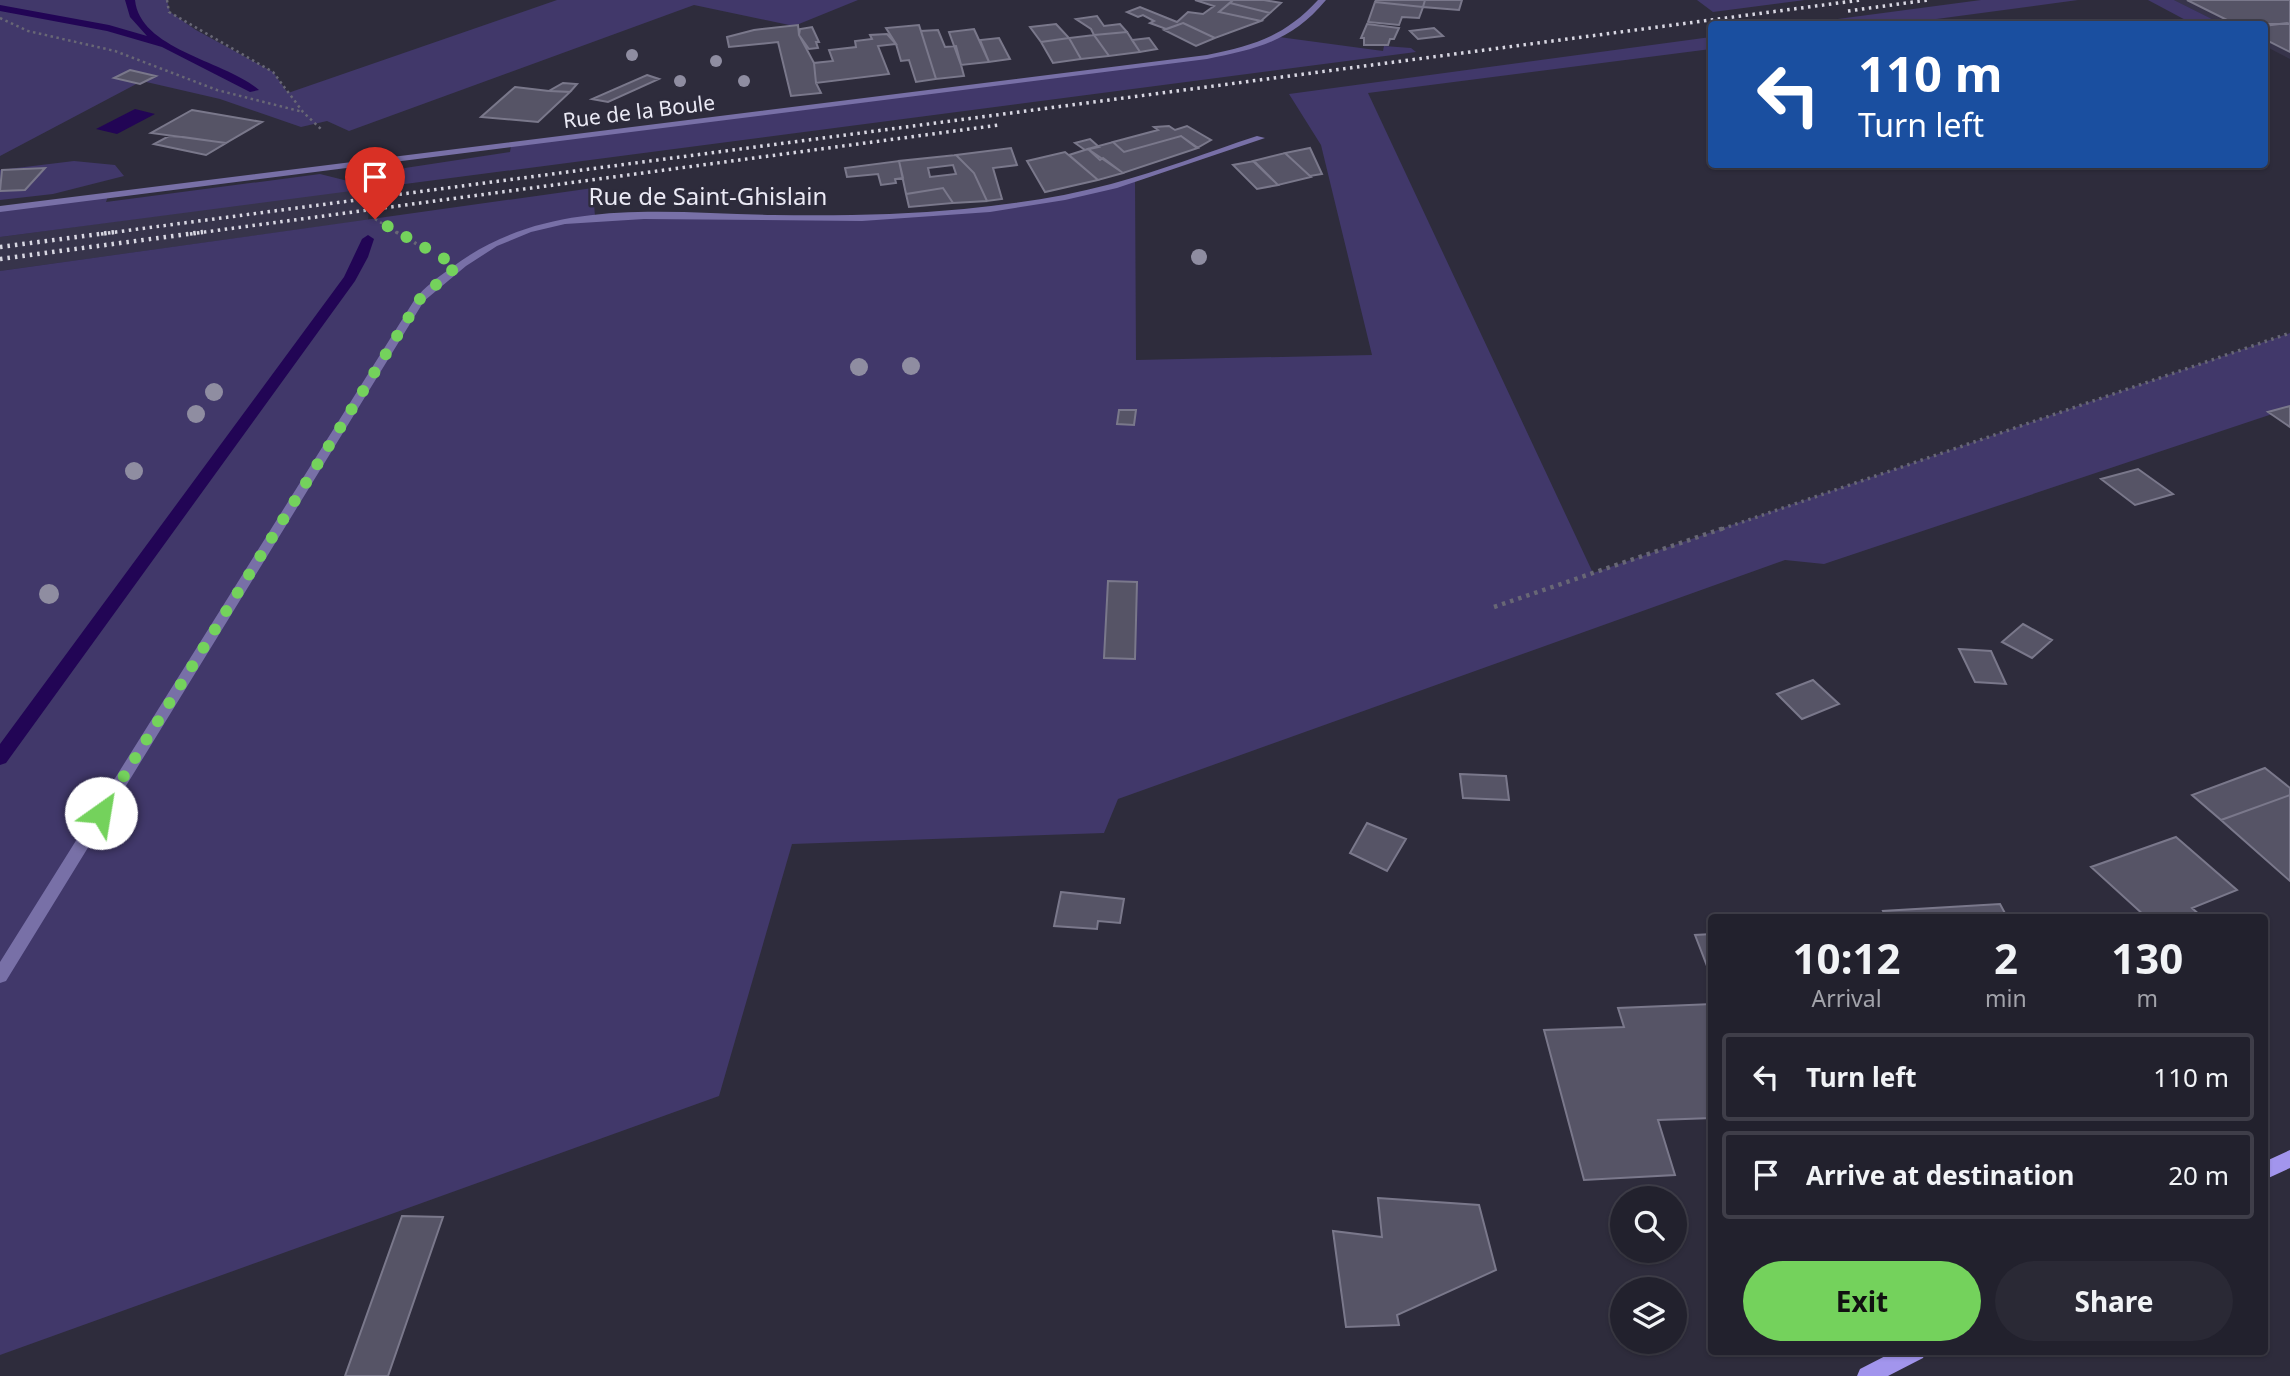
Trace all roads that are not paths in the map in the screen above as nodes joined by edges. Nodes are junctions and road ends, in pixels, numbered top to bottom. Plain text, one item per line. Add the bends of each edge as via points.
1 (1322, 0) edge
2 (1260, 138) dead end
3 (0, 209) edge
4 (0, 976) edge
5 (2290, 1159) edge
6 (2268, 1170) edge
7 (1908, 1355) edge
8 (1867, 1376) edge

1 - 3 street, Rue de la Boule via 1306,20 1279,37 1233,52
2 - 4 street, Rue de Saint-Ghislain via 1114,186 1065,197 852,219 595,217 543,225 457,266 420,299
5 - 6 street
7 - 8 street

